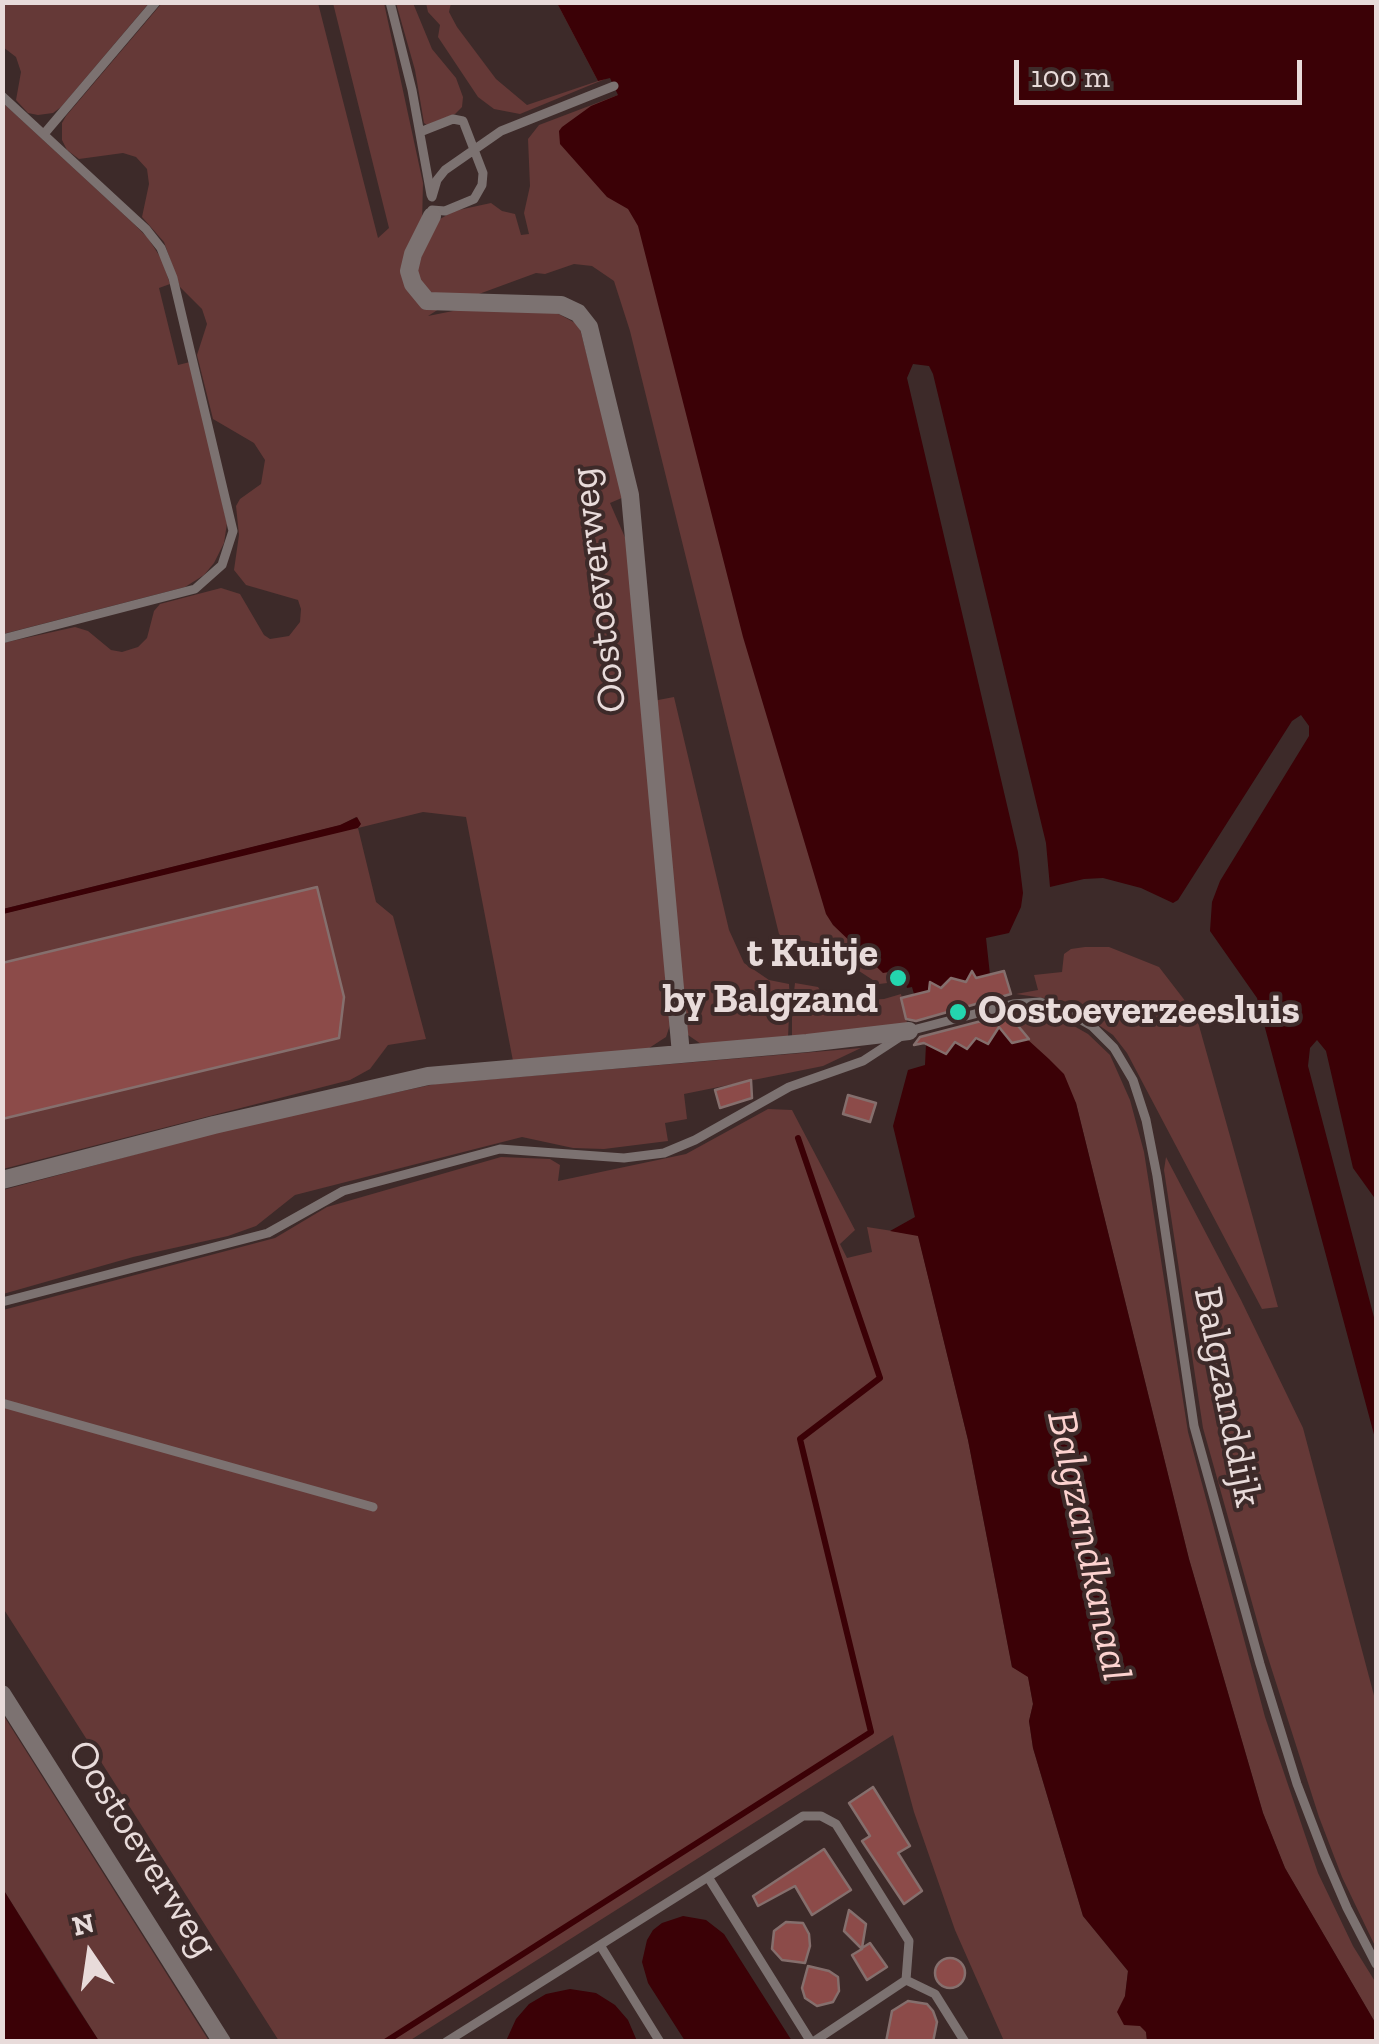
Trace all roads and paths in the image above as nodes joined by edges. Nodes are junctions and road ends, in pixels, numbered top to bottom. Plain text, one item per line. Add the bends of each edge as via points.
1 (156, 2) edge
2 (390, 2) edge
3 (614, 86) dead end
4 (2, 96) edge
5 (420, 132) junction
6 (44, 134) junction
7 (475, 148) junction
8 (432, 208) junction
9 (2, 638) edge
10 (909, 1030) junction
11 (681, 1054) junction
12 (2, 1180) edge
13 (2, 1302) edge
14 (2, 1402) edge
15 (372, 1507) dead end
16 (2, 1694) edge
17 (708, 1877) junction
18 (600, 1945) junction
19 (1376, 1964) edge
20 (906, 1980) junction
21 (222, 2042) edge
22 (446, 2042) edge
23 (660, 2042) edge
24 (812, 2042) edge
25 (965, 2042) edge

1 - 6 lane
2 - 5 lane
3 - 7 lane
4 - 6 lane
5 - 7 lane via 458,120
5 - 8 lane
6 - 9 lane via 146,230 168,262 233,531 222,565 195,589
7 - 8 lane via 444,170
7 - 8 lane via 483,173 474,199 445,211
8 - 11 street, Oostoeverweg via 409,271 427,301 561,305 589,327 630,495
10 - 11 street
10 - 13 lane, Balgzanddijk via 863,1061 789,1087 664,1153 624,1158 500,1149 343,1191 268,1233
10 - 19 lane, Balgzanddijk via 1040,1002 1092,1026 1133,1080 1157,1176 1194,1426 1297,1784
11 - 12 street via 428,1076
14 - 15 lane
16 - 21 street, Oostoeverweg
17 - 18 lane
17 - 20 lane via 803,1816 822,1816 836,1824 909,1942
17 - 24 lane
18 - 22 lane
18 - 23 lane
20 - 24 lane
20 - 25 lane via 936,1994

